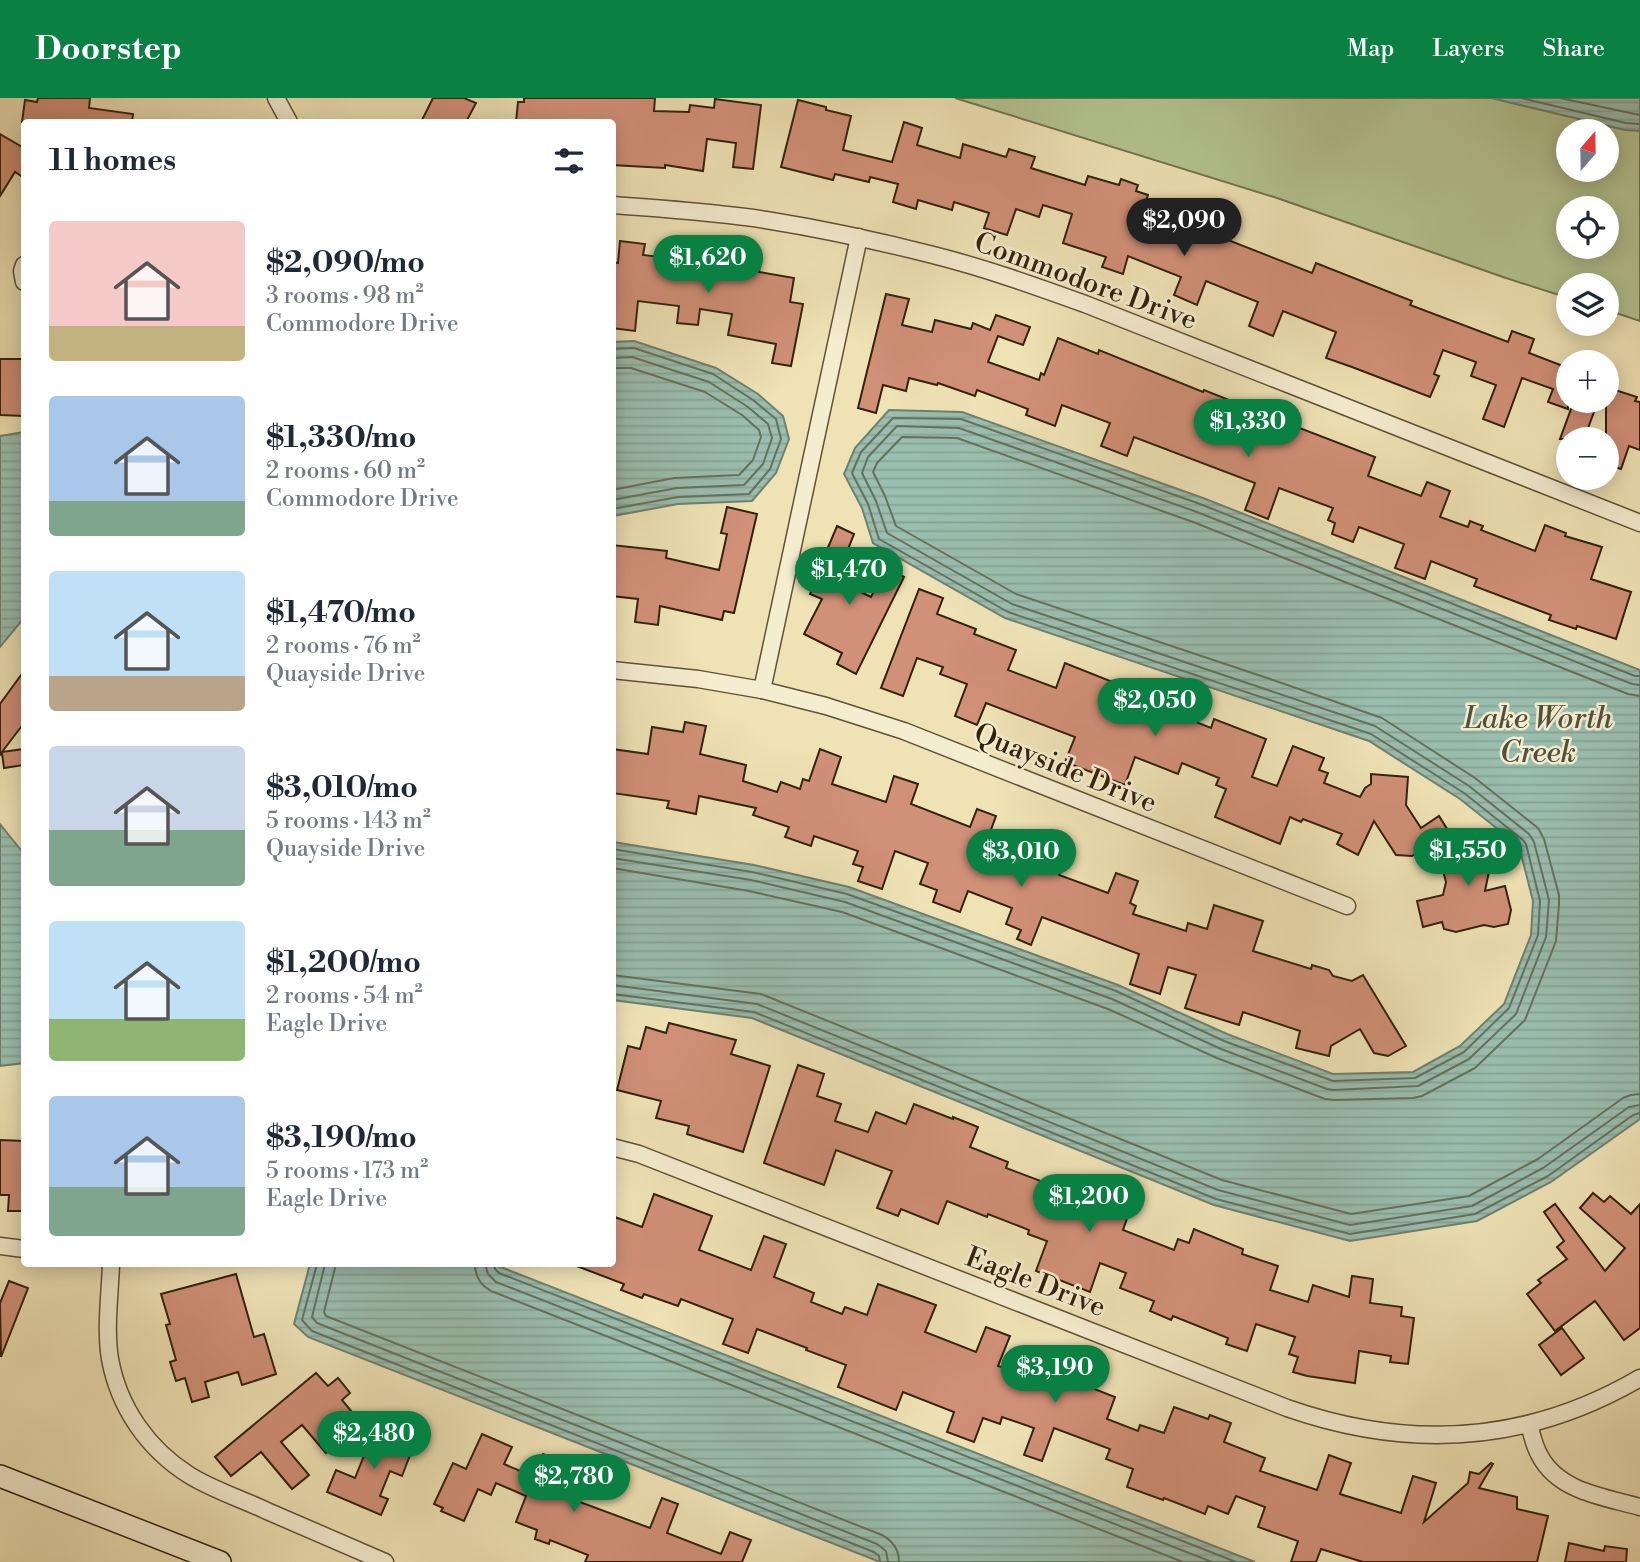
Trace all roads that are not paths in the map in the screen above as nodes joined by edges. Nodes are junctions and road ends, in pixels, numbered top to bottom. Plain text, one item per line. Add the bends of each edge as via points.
1 (276, 98) edge
2 (287, 119) edge
3 (616, 205) edge
4 (859, 237) junction
5 (1640, 523) edge
6 (616, 670) edge
7 (762, 690) junction
8 (1346, 906) dead end
9 (616, 1148) edge
10 (0, 1246) edge
11 (21, 1249) edge
12 (111, 1267) edge
13 (1640, 1378) edge
14 (1530, 1424) junction
15 (0, 1476) edge
16 (1640, 1507) edge
17 (220, 1562) edge
18 (385, 1562) edge

1 - 2 street
3 - 4 street, Commodore Drive via 765,220
4 - 5 street, Commodore Drive via 961,262 1085,304
4 - 7 street
6 - 7 street, Quayside Drive
7 - 8 street, Quayside Drive via 904,731
9 - 14 street, Eagle Drive via 1316,1418 1390,1434 1431,1436
10 - 11 street
12 - 18 street via 110,1359 127,1409 149,1441 201,1482
13 - 14 street, Eagle Drive via 1573,1411
14 - 16 street via 1535,1447 1558,1478 1583,1491
15 - 17 street

